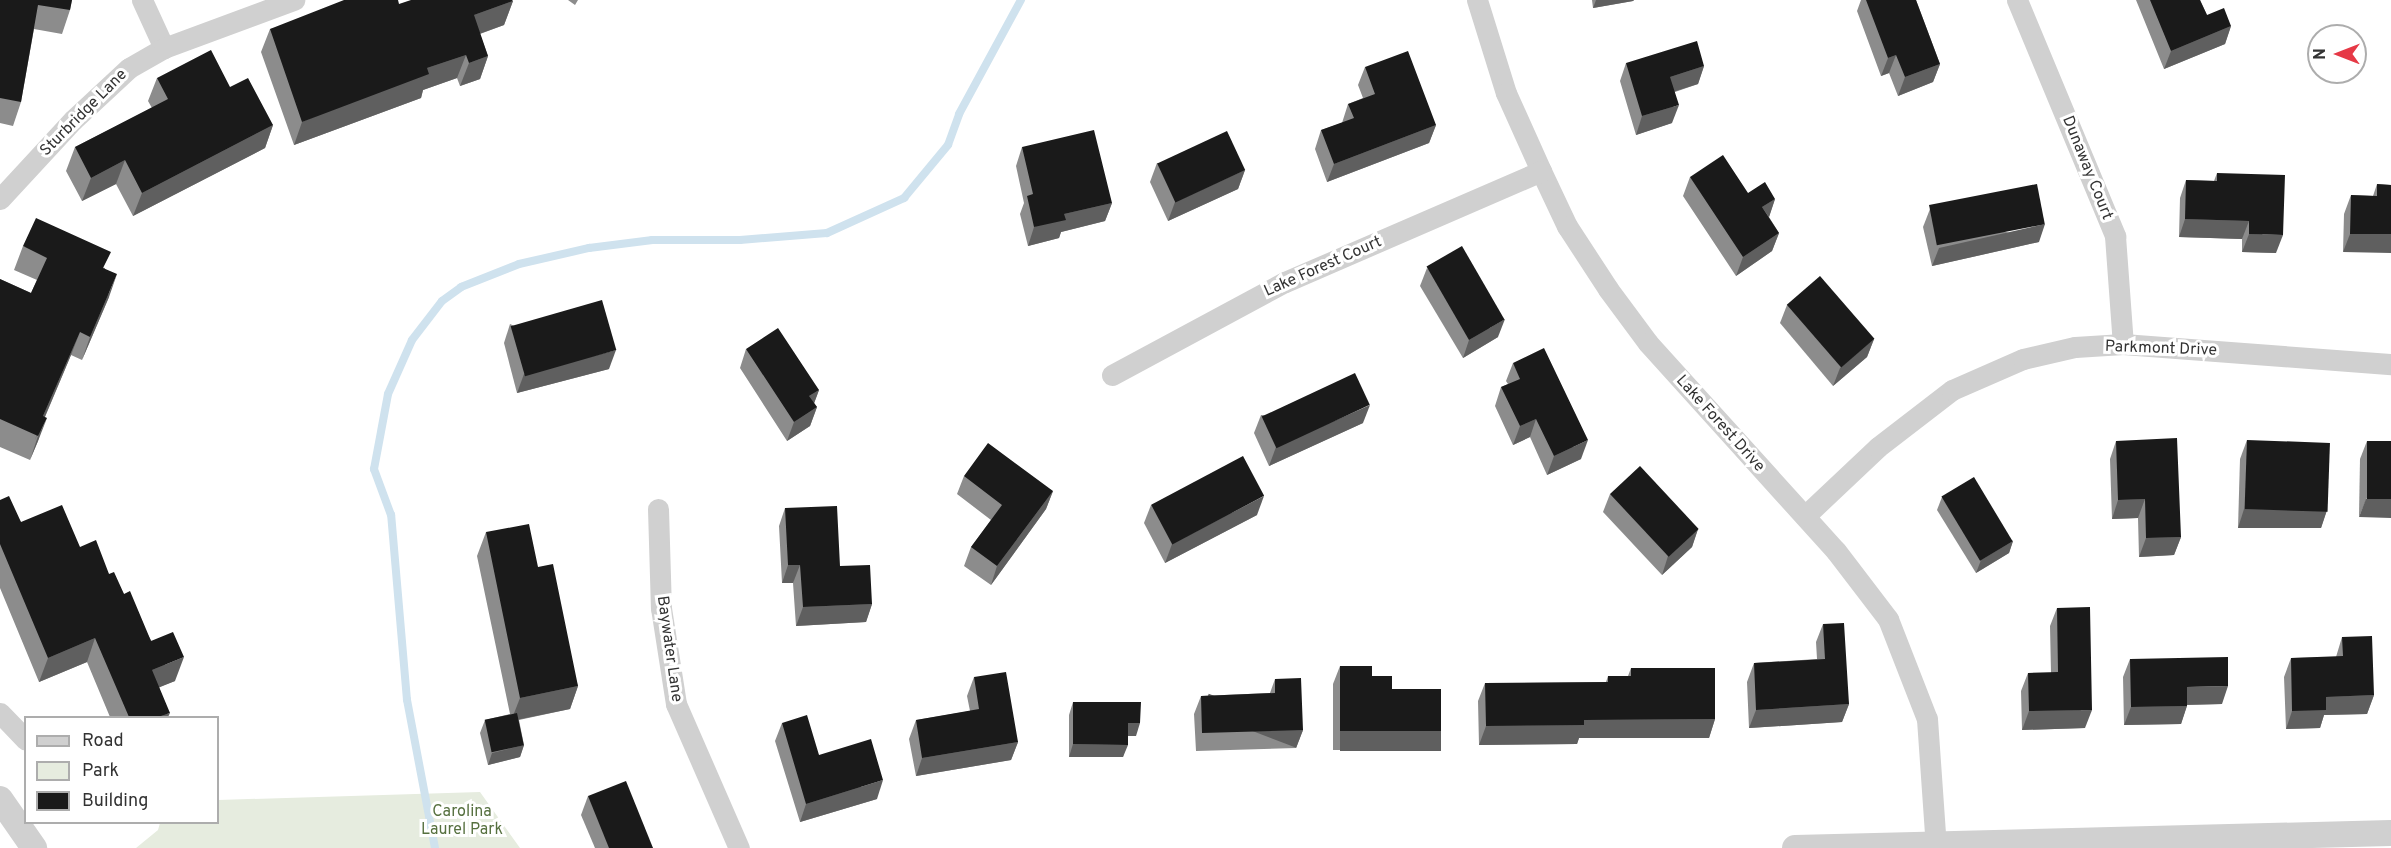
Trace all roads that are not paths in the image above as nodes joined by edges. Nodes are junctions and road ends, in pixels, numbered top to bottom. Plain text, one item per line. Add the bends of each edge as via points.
1 (142, 0) edge
2 (294, 0) edge
3 (1477, 0) edge
4 (2017, 0) edge
5 (164, 48) junction
6 (1541, 171) junction
7 (0, 199) edge
8 (2123, 344) junction
9 (2391, 364) edge
10 (1112, 375) dead end
11 (658, 509) dead end
12 (1805, 516) junction
13 (0, 714) edge
14 (24, 738) edge
15 (0, 799) edge
16 (2391, 833) edge
17 (1936, 846) edge
18 (33, 848) edge
19 (739, 848) edge
20 (1795, 848) edge

1 - 5 street
2 - 5 street, Sturbridge Lane
3 - 6 street, Lake Forest Drive via 1506,93
4 - 8 street, Dunaway Court via 2115,236
5 - 7 street, Sturbridge Lane via 129,68 73,120
6 - 10 street, Lake Forest Court via 1285,282
6 - 12 street, Lake Forest Drive via 1567,226 1648,343
8 - 9 street, Parkmont Drive
8 - 12 street, Parkmont Drive via 2075,347 2023,359 1952,390 1878,447
11 - 19 street, Baywater Lane via 661,608 675,704
12 - 17 street, Lake Forest Drive via 1888,619 1927,719
13 - 14 street
15 - 18 street
16 - 17 street
17 - 20 street

